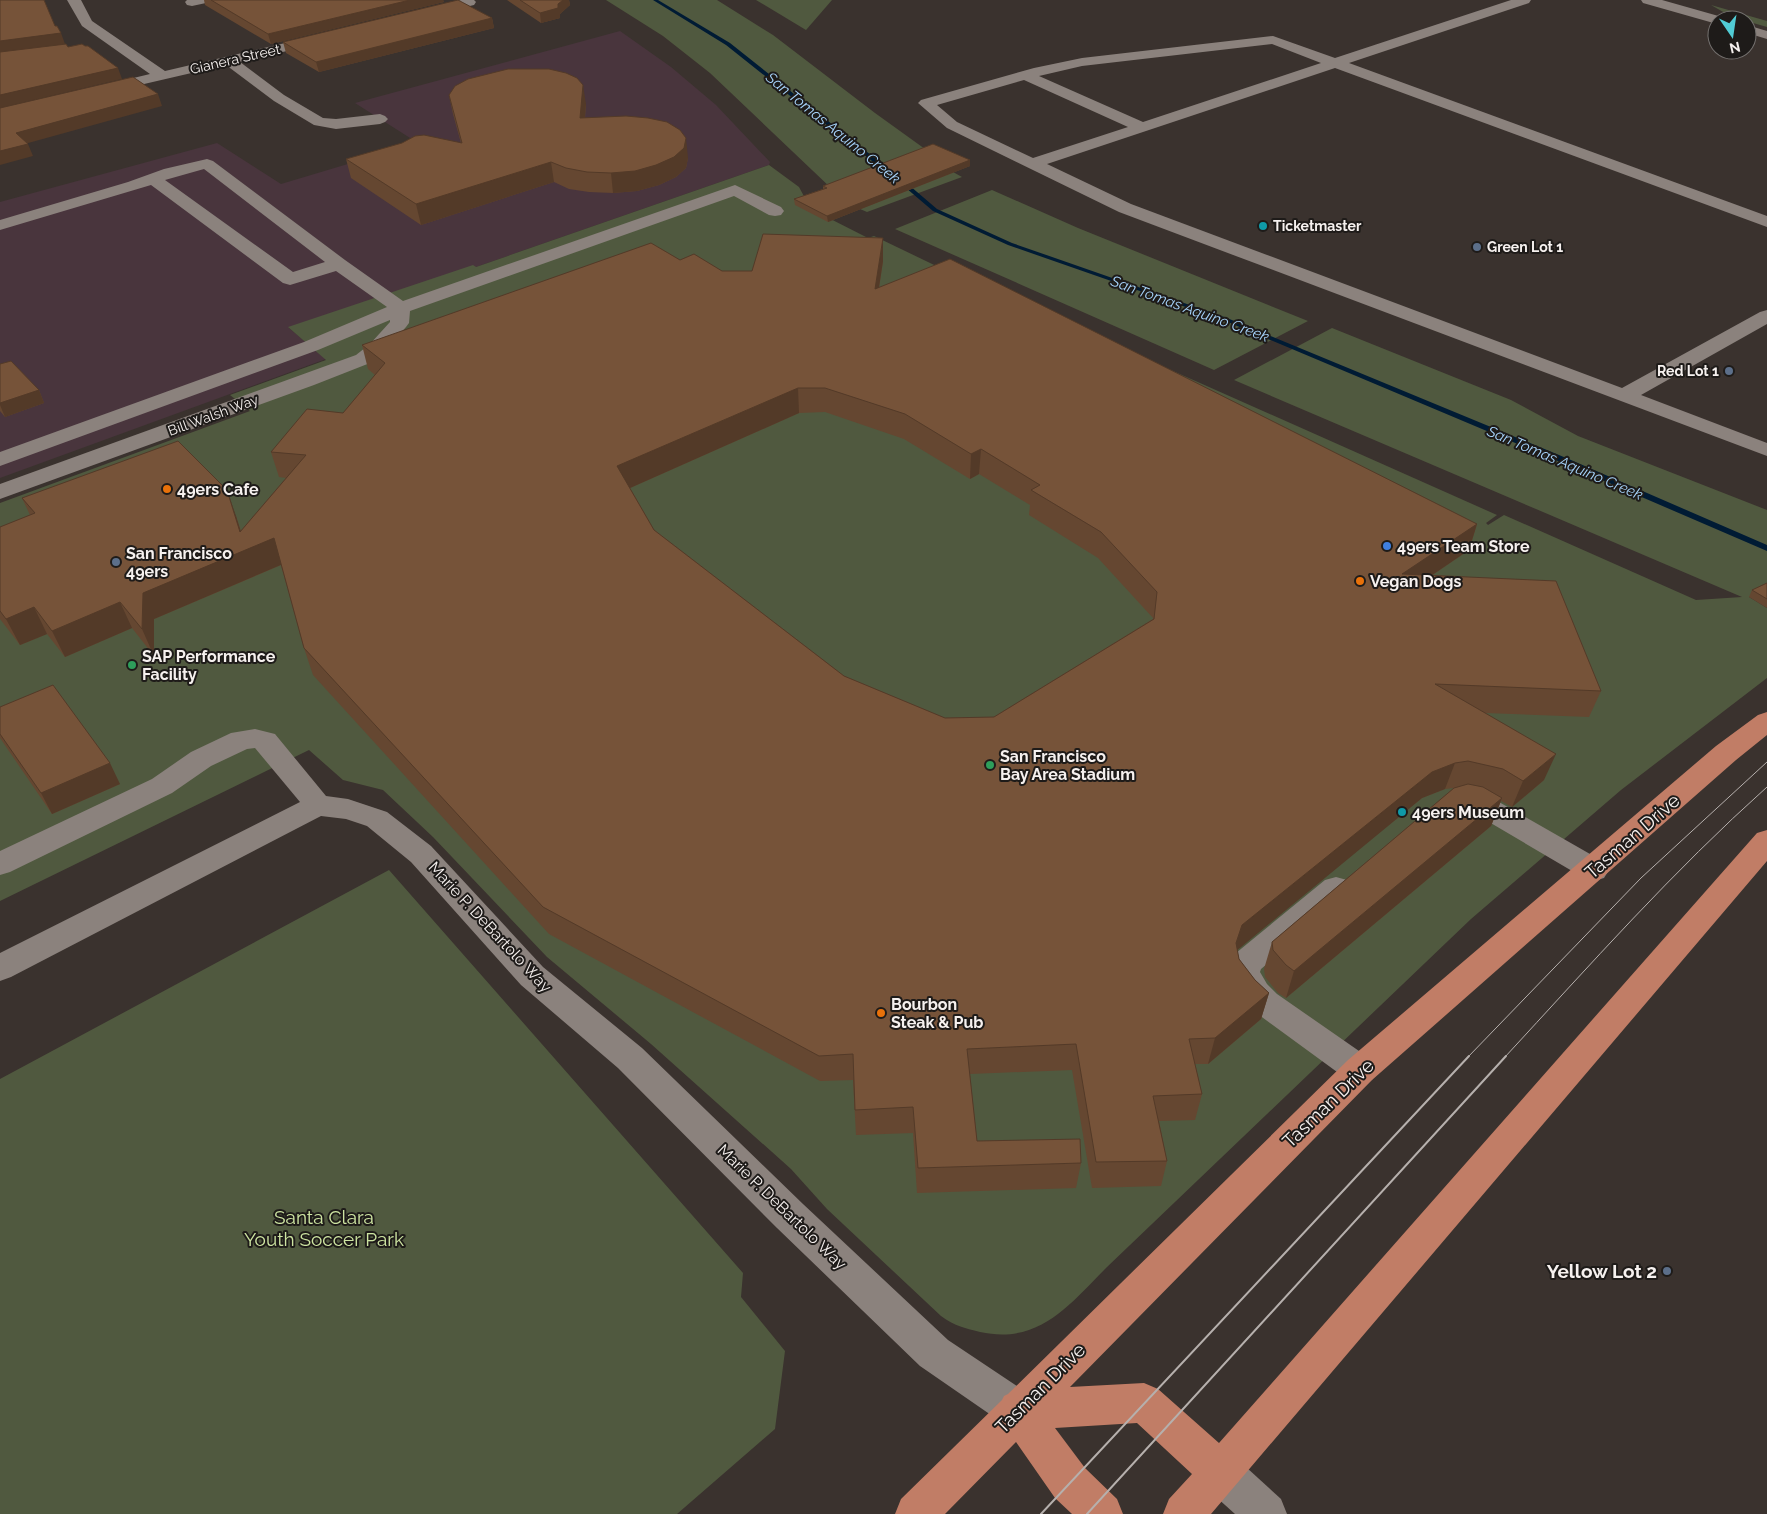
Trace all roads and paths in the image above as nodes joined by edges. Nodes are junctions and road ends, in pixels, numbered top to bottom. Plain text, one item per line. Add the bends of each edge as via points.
1 (74, 0) edge
2 (1524, 0) edge
3 (1648, 0) edge
4 (468, 1) edge
5 (412, 16) edge
6 (1707, 17) edge
7 (335, 35) edge
8 (110, 40) junction
9 (93, 43) dead end
10 (229, 61) junction
11 (1335, 63) junction
12 (160, 75) junction
13 (1025, 75) junction
14 (85, 94) edge
15 (380, 119) dead end
16 (1142, 127) junction
17 (1031, 164) junction
18 (152, 178) junction
19 (775, 211) dead end
20 (1767, 222) edge
21 (0, 225) edge
22 (338, 264) junction
23 (401, 308) junction
24 (1767, 316) edge
25 (1624, 396) junction
26 (1767, 450) edge
27 (0, 459) edge
28 (0, 492) edge
29 (1767, 721) edge
30 (318, 805) junction
31 (1433, 808) edge
32 (1767, 841) edge
33 (0, 864) edge
34 (1358, 869) edge
35 (1594, 870) junction
36 (0, 968) edge
37 (1360, 1070) junction
38 (1018, 1410) junction
39 (1220, 1472) junction
40 (916, 1514) edge
41 (1102, 1514) edge
42 (1184, 1514) edge
43 (1266, 1514) edge

1 - 8 street via 88,23
2 - 11 street
3 - 6 street
4 - 5 street
7 - 10 street, Gianera Street
8 - 9 street
8 - 12 street
10 - 12 street, Gianera Street
10 - 15 street via 279,98 319,122 336,124
11 - 13 street via 1274,40 1101,59
11 - 16 street
11 - 20 street
12 - 14 street, Gianera Street
13 - 16 street
13 - 17 street via 926,103 952,125
16 - 17 street
17 - 25 street via 1125,208
18 - 21 street
18 - 22 street via 290,279
18 - 22 street via 207,164
19 - 23 street via 735,190
22 - 23 street
23 - 27 street via 311,346
23 - 28 street, Bill Walsh Way via 399,323 363,359
24 - 25 street
25 - 26 street
29 - 35 main road, Tasman Drive via 1726,753
30 - 33 street via 265,741 255,738 241,740 201,759 162,786
30 - 36 street
30 - 38 street, Marie P. DeBartolo Way via 348,809 377,819 422,854 532,976 630,1058 934,1353
31 - 35 street via 1446,800 1462,799 1482,805
32 - 39 main road
34 - 37 street via 1247,962 1244,972 1249,984 1266,1003
35 - 37 main road, Tasman Drive via 1510,938
37 - 38 main road, Tasman Drive
38 - 39 main road via 1144,1402
38 - 40 main road, Tasman Drive
38 - 41 main road via 1070,1483
39 - 42 main road
39 - 43 street

